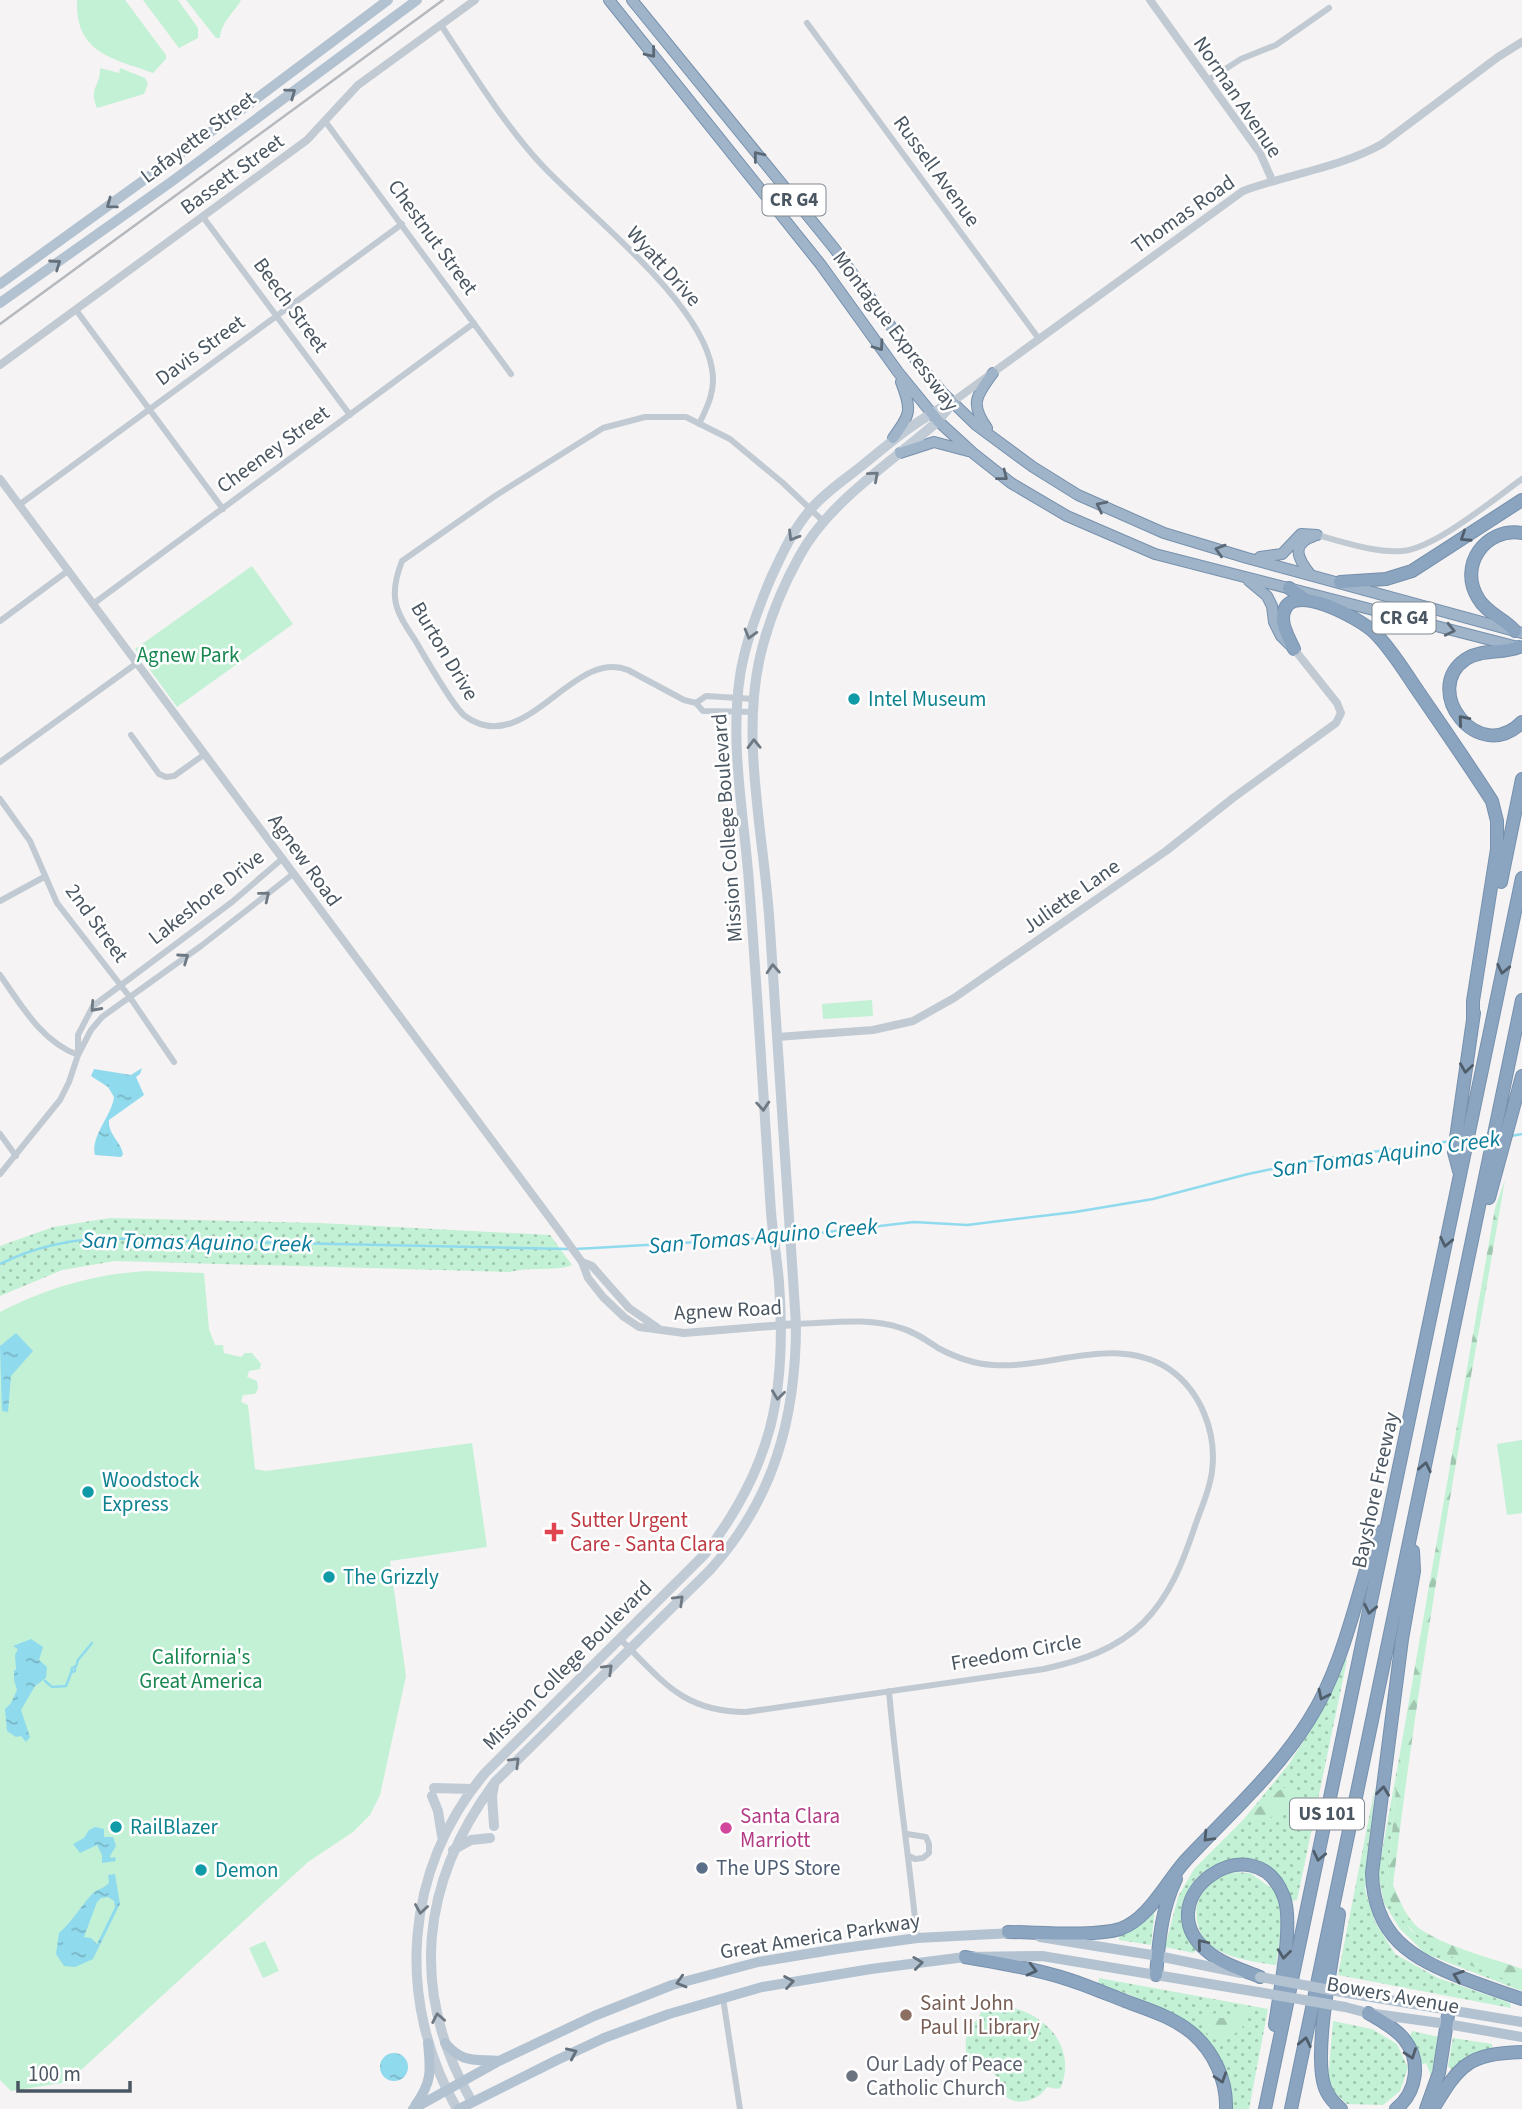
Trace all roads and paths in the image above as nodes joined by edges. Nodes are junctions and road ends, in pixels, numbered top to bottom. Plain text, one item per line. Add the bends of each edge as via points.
1 (388, 0) edge
2 (417, 0) edge
3 (475, 0) edge
4 (608, 0) edge
5 (632, 0) edge
6 (1150, 0) edge
7 (1329, 8) dead end
8 (807, 23) dead end
9 (441, 25) junction
10 (1522, 43) edge
11 (1209, 79) junction
12 (325, 121) junction
13 (1272, 180) junction
14 (203, 217) junction
15 (402, 224) junction
16 (0, 284) edge
17 (0, 303) edge
18 (76, 310) junction
19 (278, 315) junction
20 (474, 323) junction
21 (1039, 339) junction
22 (0, 365) edge
23 (898, 372) junction
24 (511, 373) dead end
25 (993, 373) junction
26 (951, 403) junction
27 (149, 410) junction
28 (350, 415) junction
29 (934, 417) junction
30 (699, 424) junction
31 (992, 436) junction
32 (893, 438) junction
33 (900, 453) junction
34 (973, 453) junction
35 (1522, 479) edge
36 (0, 480) edge
37 (1522, 500) edge
38 (19, 505) junction
39 (223, 509) junction
40 (811, 509) junction
41 (824, 522) junction
42 (1522, 533) edge
43 (1317, 535) junction
44 (1247, 558) junction
45 (69, 570) junction
46 (1310, 574) junction
47 (1247, 579) junction
48 (1340, 582) junction
49 (1289, 588) junction
50 (1306, 600) junction
51 (93, 604) junction
52 (0, 621) edge
53 (1518, 632) edge
54 (1520, 647) edge
55 (1294, 649) junction
56 (137, 663) junction
57 (738, 697) junction
58 (754, 699) junction
59 (696, 703) junction
60 (737, 712) junction
61 (754, 712) junction
62 (1522, 722) edge
63 (131, 735) dead end
64 (205, 754) junction
65 (0, 762) edge
66 (1522, 779) edge
67 (0, 799) edge
68 (282, 859) junction
69 (293, 874) junction
70 (44, 877) junction
71 (1522, 878) edge
72 (0, 901) edge
73 (0, 975) edge
74 (120, 984) junction
75 (129, 996) junction
76 (1522, 1000) edge
77 (1472, 1021) junction
78 (777, 1037) junction
79 (759, 1038) junction
80 (78, 1055) junction
81 (174, 1062) dead end
82 (1522, 1076) edge
83 (1465, 1118) junction
84 (1504, 1119) junction
85 (0, 1134) edge
86 (16, 1156) junction
87 (0, 1174) edge
88 (796, 1324) junction
89 (781, 1327) junction
90 (1388, 1518) junction
91 (1411, 1534) junction
92 (620, 1639) junction
93 (630, 1648) junction
94 (890, 1691) junction
95 (495, 1782) junction
96 (1359, 1783) junction
97 (472, 1789) junction
98 (494, 1826) dead end
99 (907, 1833) junction
100 (490, 1838) dead end
101 (442, 1839) junction
102 (453, 1851) junction
103 (909, 1856) junction
104 (1184, 1863) junction
105 (1008, 1932) junction
106 (917, 1938) junction
107 (1158, 1956) junction
108 (965, 1957) junction
109 (1156, 1975) junction
110 (1260, 1977) junction
111 (1258, 1992) joint
112 (723, 1998) junction
113 (1522, 1999) edge
114 (1449, 2009) junction
115 (1368, 2013) junction
116 (1522, 2022) edge
117 (1447, 2024) junction
118 (1522, 2037) edge
119 (428, 2043) junction
120 (445, 2043) junction
121 (1522, 2052) edge
122 (499, 2061) junction
123 (461, 2082) junction
124 (446, 2090) junction
125 (474, 2105) edge
126 (413, 2109) edge
127 (458, 2109) edge
128 (740, 2109) edge
129 (1226, 2109) edge
130 (1265, 2109) edge
131 (1291, 2109) edge
132 (1341, 2109) edge
133 (1396, 2109) edge
134 (1426, 2109) edge
135 (1433, 2109) edge

1 -> 16 main road, Lafayette Street
17 -> 2 main road, Lafayette Street
3 - 9 street, Bassett Street
4 -> 23 highway, Montague Expressway / CR G4 via 821,265
26 -> 5 highway, Montague Expressway / CR G4 via 834,248
6 - 11 street, Norman Avenue
7 - 11 street via 1276,45
8 - 21 street, Russell Avenue
9 - 12 street, Bassett Street via 358,85
9 - 30 street, Wyatt Drive via 517,136 660,281 696,330 710,359 713,383
10 - 13 street, Thomas Road via 1364,154
11 - 13 street, Norman Avenue via 1260,153
12 - 14 street, Bassett Street via 307,140
12 - 15 street, Chestnut Street
13 - 21 street, Thomas Road via 1243,191
14 - 18 street, Bassett Street
14 - 19 street, Beech Street
15 - 19 street, Davis Street
15 - 20 street, Chestnut Street
18 - 22 street, Bassett Street
18 - 27 street
19 - 27 street, Davis Street
19 - 28 street, Beech Street
20 - 24 street, Chestnut Street
20 - 28 street, Cheeney Street
21 - 25 street, Thomas Road
23 - 29 highway, Montague Expressway / CR G4
23 - 32 highway via 909,414
25 - 26 street, Thomas Road
25 - 31 highway via 977,394 976,405
26 - 29 main road, Mission College Boulevard
26 - 31 highway, Montague Expressway / CR G4
27 - 38 street, Davis Street
27 - 39 street
28 - 39 street, Cheeney Street
29 - 32 main road, Mission College Boulevard
29 - 33 main road, Mission College Boulevard
29 - 34 highway, Montague Expressway / CR G4
30 - 40 street via 730,439
30 - 59 street, Burton Drive via 686,417 645,417 603,428 402,561 393,599 463,715 487,726 520,719 604,667 620,667
44 -> 31 highway, Montague Expressway / CR G4 via 1164,533 1101,506
32 - 40 main road, Mission College Boulevard
33 - 34 highway via 934,442
41 -> 33 main road, Mission College Boulevard
34 -> 47 highway, Montague Expressway / CR G4 via 1011,483 1099,532 1155,554
35 - 43 street via 1430,542 1406,551 1381,551
36 - 38 street, Agnew Road
37 -> 48 highway via 1412,571 1385,579
38 - 45 street, Agnew Road
39 - 51 street, Cheeney Street
40 - 41 street
40 -> 57 main road, Mission College Boulevard via 779,558 761,601 743,661
41 - 58 main road, Mission College Boulevard via 800,554 781,594 762,646
42 - 53 highway via 1507,532 1485,542 1471,571 1480,602
43 - 44 highway via 1301,534 1279,556
43 - 46 highway via 1298,550
44 - 46 highway, Montague Expressway / CR G4
45 - 51 street, Agnew Road
45 - 52 street
46 - 48 highway, Montague Expressway / CR G4
47 - 49 highway, Montague Expressway / CR G4
47 - 55 highway via 1267,596 1280,636
48 - 53 highway, Montague Expressway / CR G4
49 - 50 highway
49 -> 54 highway, Montague Expressway / CR G4
50 - 55 highway via 1289,604 1283,617
50 - 77 highway via 1352,616 1377,634 1492,801 1497,849
51 - 56 street, Agnew Road
62 -> 54 highway via 1502,734 1477,732 1458,717 1450,690 1457,668 1466,660
55 - 78 street, Juliette Lane via 1337,703 1336,723 1166,851 954,998 913,1021 873,1030
56 - 64 street, Agnew Road
56 - 65 street
57 - 58 street
57 - 59 street via 706,696
57 - 60 main road, Mission College Boulevard
58 - 61 main road, Mission College Boulevard
59 - 60 street, Burton Drive via 703,711
60 - 61 street, Burton Drive
60 - 79 main road, Mission College Boulevard
78 -> 61 main road, Mission College Boulevard
63 - 64 street via 166,777
64 - 68 street, Agnew Road
66 - 77 highway
67 - 70 street, 2nd Street via 30,841
68 - 69 street, Agnew Road
68 - 74 street, Lakeshore Drive
75 -> 69 street, Lakeshore Drive
69 - 89 street, Agnew Road via 582,1262 592,1266 629,1308 662,1331
70 - 72 street
70 - 74 street, 2nd Street via 57,903
71 -> 83 highway, Bayshore Freeway / US 101
73 - 80 street via 46,1036
74 - 75 street, 2nd Street
74 -> 80 street, Lakeshore Drive via 93,1006 83,1021
75 - 80 street, Lakeshore Drive via 102,1017
75 - 81 street, 2nd Street
76 - 84 highway, US 101
77 -> 83 highway
78 - 79 main road
78 - 88 main road, Mission College Boulevard
79 -> 89 main road, Mission College Boulevard
80 - 86 street, Lakeshore Drive via 60,1100
82 - 84 highway
83 -> 90 highway, Bayshore Freeway / US 101 via 1460,1175
91 -> 84 highway, US 101 via 1474,1234
85 - 86 street
86 - 87 street, Lakeshore Drive
88 - 89 street, Agnew Road
93 -> 88 main road, Mission College Boulevard via 734,1543 764,1488 788,1422
88 - 94 street, Freedom Circle via 882,1323 923,1337 958,1357 989,1365 1129,1353 1155,1362 1184,1381 1207,1418 1212,1470 1185,1556 1168,1591 1130,1634 1093,1656 1062,1665
89 -> 92 main road, Mission College Boulevard via 777,1404 765,1451 750,1484 705,1554
90 -> 104 highway via 1371,1550 1331,1677 1310,1718 1282,1759
90 -> 130 highway, Bayshore Freeway / US 101
91 - 96 highway, US 101
113 -> 91 highway via 1412,1955 1393,1937 1376,1903 1373,1873 1414,1571
92 - 93 street, Freedom Circle
92 - 97 main road, Mission College Boulevard
93 - 94 street, Freedom Circle via 680,1695 719,1711 746,1712
95 -> 93 main road, Mission College Boulevard
94 - 99 street
95 - 98 main road
95 - 102 main road, Mission College Boulevard
131 -> 96 highway, US 101
96 - 132 highway via 1322,2042 1324,2086
97 - 101 main road, Mission College Boulevard
97 - 101 main road via 433,1792
99 - 103 street
99 - 103 street via 926,1838 929,1844 929,1853 923,1858
100 - 102 main road via 471,1840
101 -> 119 main road, Mission College Boulevard via 423,1894 416,1947 417,1987
120 -> 102 main road, Mission College Boulevard via 435,2000 431,1940
103 - 106 street
104 - 105 highway via 1137,1919 1120,1929
104 - 107 highway via 1165,1907
105 - 106 main road, Great America Parkway
105 - 107 main road, Great America Parkway
106 -> 122 main road, Great America Parkway via 758,1962 671,1985
107 - 109 highway
107 - 110 main road, Great America Parkway
108 - 109 main road, Great America Parkway via 1042,1956
112 -> 108 main road, Great America Parkway via 762,1987
108 -> 129 highway via 1069,1980 1168,2017 1207,2048 1222,2075
109 - 111 main road, Great America Parkway
110 - 114 main road, Bowers Avenue, bridge
110 -> 130 highway via 1213,1956 1194,1934 1190,1909 1195,1892 1206,1877 1221,1868 1240,1865 1260,1870 1273,1880 1285,1901 1286,1939
111 - 115 main road, Bowers Avenue, bridge
125 -> 112 main road, Great America Parkway via 604,2038
112 - 128 street
114 - 116 main road, Bowers Avenue
114 - 117 highway
115 - 117 main road, Bowers Avenue
115 -> 133 highway via 1405,2039 1414,2058 1413,2086
117 - 118 main road, Bowers Avenue
117 - 134 highway via 1439,2073
119 - 124 main road, Mission College Boulevard
119 - 126 main road via 429,2082
120 - 122 main road via 464,2059
120 - 123 main road, Mission College Boulevard
121 - 135 highway via 1495,2053 1465,2065
122 - 123 main road, Great America Parkway
123 - 124 main road, Great America Parkway
123 - 125 main road, Mission College Boulevard
124 - 126 main road, Great America Parkway
124 - 127 main road, Mission College Boulevard
125 - 127 main road, Great America Parkway

